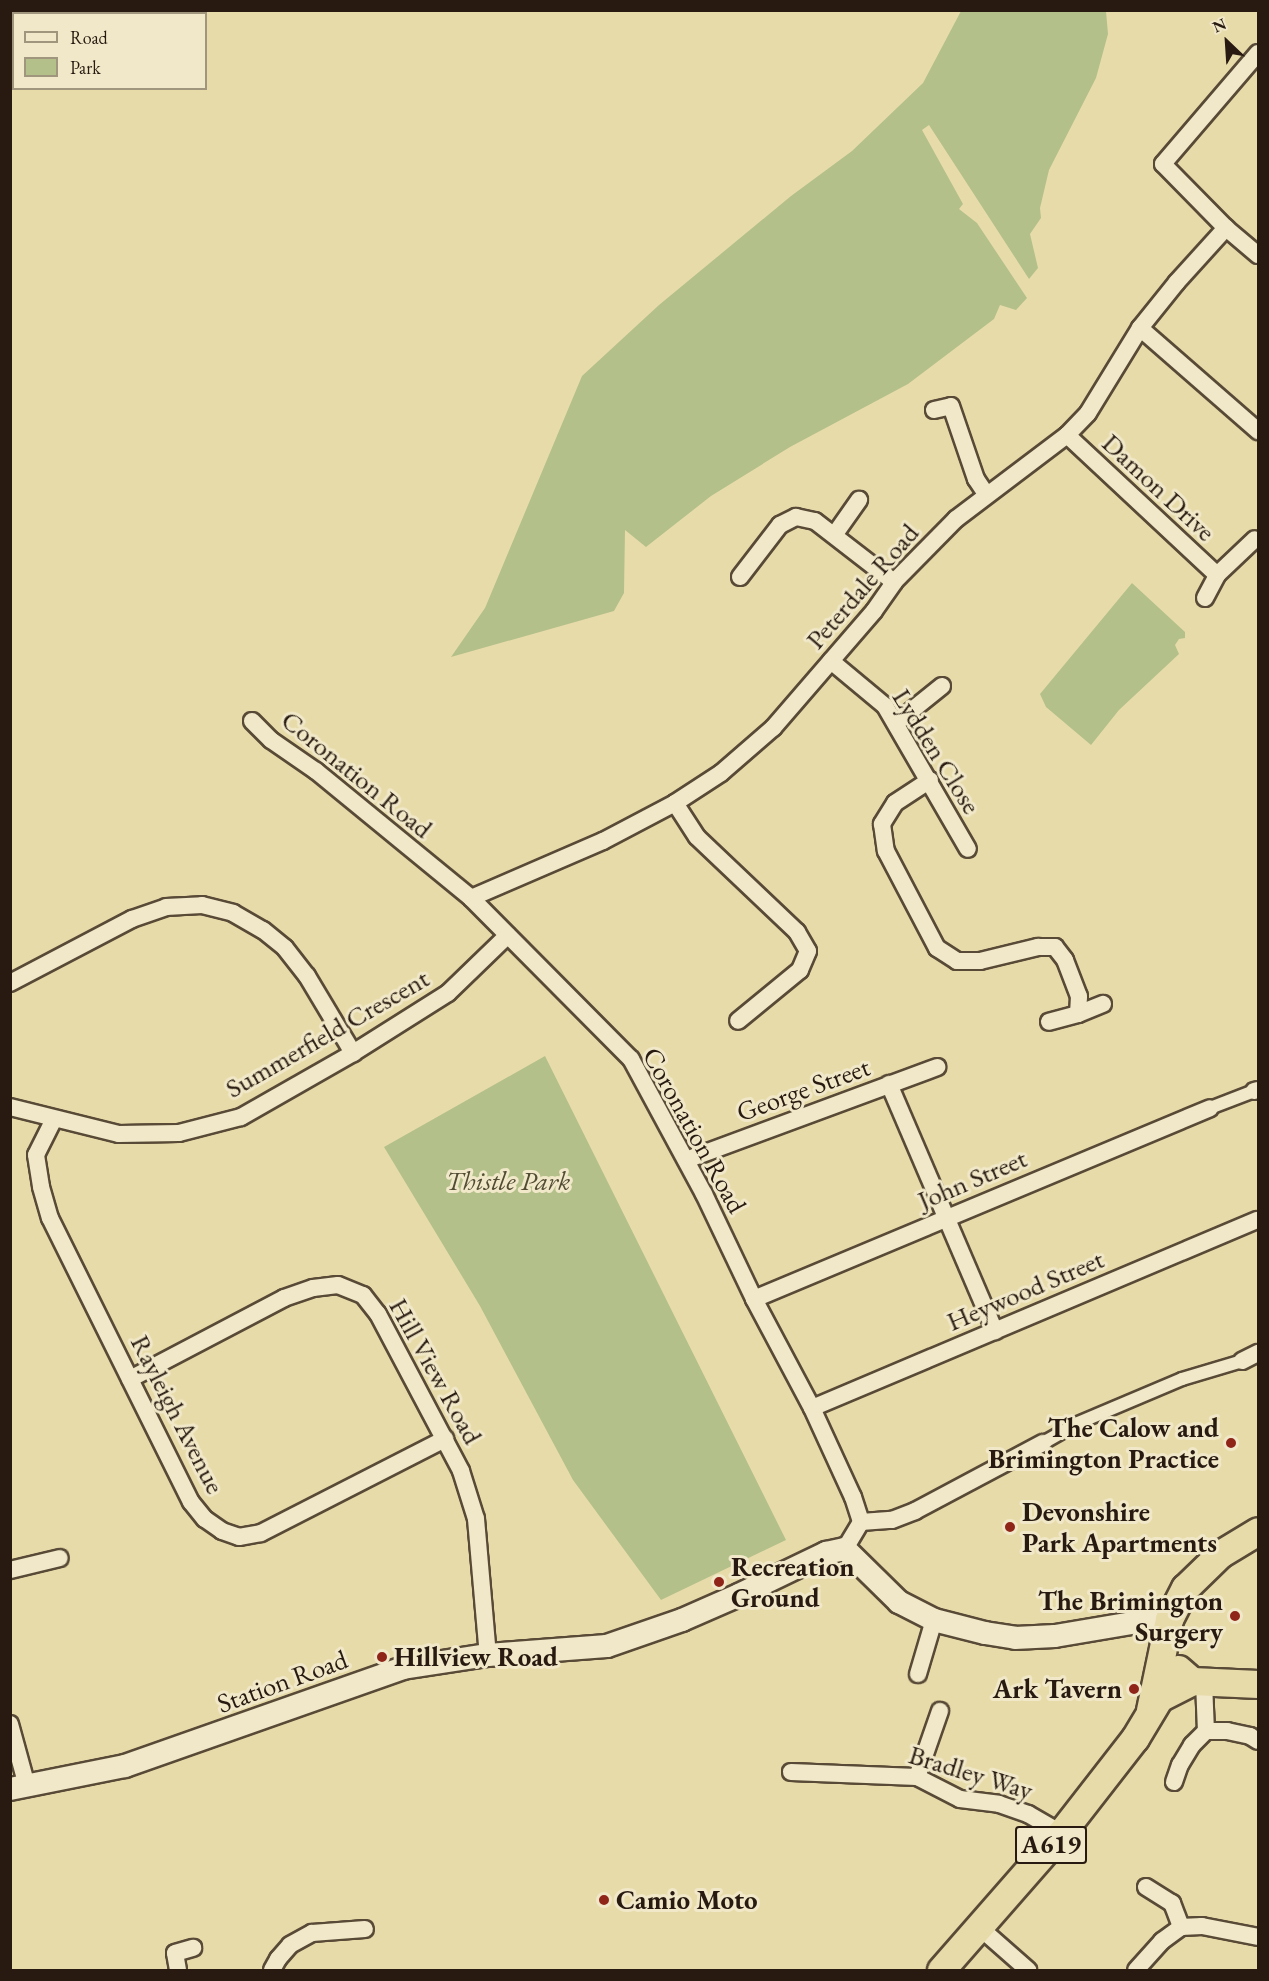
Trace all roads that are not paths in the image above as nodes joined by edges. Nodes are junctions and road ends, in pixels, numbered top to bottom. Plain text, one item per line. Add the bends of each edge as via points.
1 (1258, 53) edge
2 (1226, 228) junction
3 (1258, 255) edge
4 (1140, 328) junction
5 (934, 410) dead end
6 (1258, 431) edge
7 (1067, 435) junction
8 (986, 494) junction
9 (859, 500) dead end
10 (835, 534) junction
11 (1255, 539) dead end
12 (1217, 575) junction
13 (740, 577) dead end
14 (894, 582) junction
15 (1205, 598) dead end
16 (831, 661) junction
17 (942, 686) dead end
18 (252, 721) dead end
19 (896, 723) junction
20 (930, 780) junction
21 (675, 803) junction
22 (968, 849) dead end
23 (471, 898) junction
24 (508, 935) junction
25 (10, 983) edge
26 (1103, 1004) dead end
27 (1078, 1014) junction
28 (738, 1021) dead end
29 (1049, 1022) dead end
30 (353, 1053) junction
31 (938, 1067) dead end
32 (890, 1084) junction
33 (1256, 1091) edge
34 (10, 1107) edge
35 (1210, 1108) joint
36 (54, 1119) junction
37 (686, 1160) junction
38 (947, 1217) junction
39 (1258, 1220) edge
40 (753, 1299) junction
41 (995, 1331) junction
42 (1258, 1353) edge
43 (1242, 1360) joint
44 (130, 1379) junction
45 (812, 1408) junction
46 (445, 1439) junction
47 (1043, 1443) joint
48 (861, 1522) junction
49 (1258, 1531) edge
50 (845, 1549) junction
51 (60, 1558) dead end
52 (10, 1570) edge
53 (934, 1620) junction
54 (1167, 1630) junction
55 (488, 1655) junction
56 (918, 1674) dead end
57 (1198, 1681) junction
58 (1258, 1684) edge
59 (1150, 1710) junction
60 (940, 1711) dead end
61 (10, 1724) edge
62 (1206, 1731) junction
63 (1258, 1742) edge
64 (791, 1772) dead end
65 (917, 1777) junction
66 (1174, 1782) dead end
67 (19, 1788) edge
68 (1061, 1833) junction
69 (1146, 1887) dead end
70 (978, 1926) junction
71 (1181, 1927) junction
72 (364, 1929) dead end
73 (1258, 1937) edge
74 (193, 1948) dead end
75 (178, 1971) edge
76 (272, 1971) edge
77 (941, 1971) edge
78 (1028, 1971) edge
79 (1136, 1971) edge

1 - 2 street via 1163,164
2 - 3 street
2 - 4 street, Peterdale Road
4 - 6 street
4 - 7 street, Peterdale Road via 1088,413
5 - 8 street via 951,406 975,479
7 - 8 street, Peterdale Road
7 - 12 street, Damon Drive
8 - 14 street, Peterdale Road
9 - 10 street
10 - 13 street via 815,521 788,521 780,525
10 - 14 street
11 - 12 street, Damon Drive
12 - 15 street, Damon Drive
14 - 16 street, Peterdale Road
16 - 19 street, Lydden Close via 885,706
16 - 21 street, Peterdale Road via 773,728 721,773
17 - 19 street
18 - 23 street, Coronation Road
19 - 20 street, Lydden Close
20 - 22 street, Lydden Close
20 - 27 street via 896,803 882,824 886,851 937,948 957,961 980,961 1038,946 1054,947 1065,960 1079,996
21 - 23 street, Peterdale Road via 603,841
21 - 28 street via 697,837 797,932 808,951 800,970
23 - 24 street, Coronation Road
24 - 30 street, Summerfield Crescent via 448,993
24 - 37 street, Coronation Road via 631,1059
25 - 30 street via 132,919 166,907 202,905 233,914 285,948 307,976
26 - 27 street
27 - 29 street
30 - 36 street, Summerfield Crescent via 242,1117 179,1133 119,1134
31 - 32 street, George Street
32 - 37 street, George Street
32 - 38 street
33 - 35 street
34 - 36 street, Summerfield Crescent
35 - 38 street, John Street
36 - 44 street, Rayleigh Avenue via 36,1155 41,1187 51,1218
37 - 40 street, Coronation Road
38 - 40 street, John Street
38 - 41 street
39 - 41 street, Heywood Street
40 - 45 street, Coronation Road
41 - 45 street, Heywood Street
42 - 43 street
43 - 47 street via 1182,1379 1078,1423
44 - 46 street, Hill View Road via 285,1298 338,1285 363,1296 378,1314
44 - 46 street, Rayleigh Avenue via 191,1502 205,1519 239,1537 261,1533
45 - 48 street, Coronation Road via 854,1497
46 - 55 street, Hill View Road via 461,1471 476,1519
47 - 48 street via 915,1511 892,1520
48 - 50 street
49 - 54 highway, A619 via 1220,1554 1192,1578
50 - 53 main road via 900,1602
50 - 55 main road, Station Road via 826,1553 682,1620 607,1646
51 - 52 street
53 - 54 main road via 1015,1638 1055,1636 1150,1620
53 - 56 street
54 - 57 highway via 1178,1670
54 - 59 highway, A619
55 - 67 main road, Station Road via 403,1668 125,1766
57 - 58 highway, A619
57 - 59 highway, A619 via 1159,1698
57 - 62 street
59 - 68 highway, A619 via 1135,1738
60 - 65 street
61 - 67 street
62 - 63 street via 1227,1731
62 - 66 street via 1192,1745
64 - 65 street, Bradley Way
65 - 68 street, Bradley Way via 960,1799 999,1804 1028,1814
68 - 70 highway, A619
69 - 71 street via 1172,1903
70 - 77 highway, A619
70 - 78 street
71 - 73 street via 1202,1926
71 - 79 street via 1162,1941
72 - 76 street via 312,1932 290,1945
74 - 75 street via 175,1953

